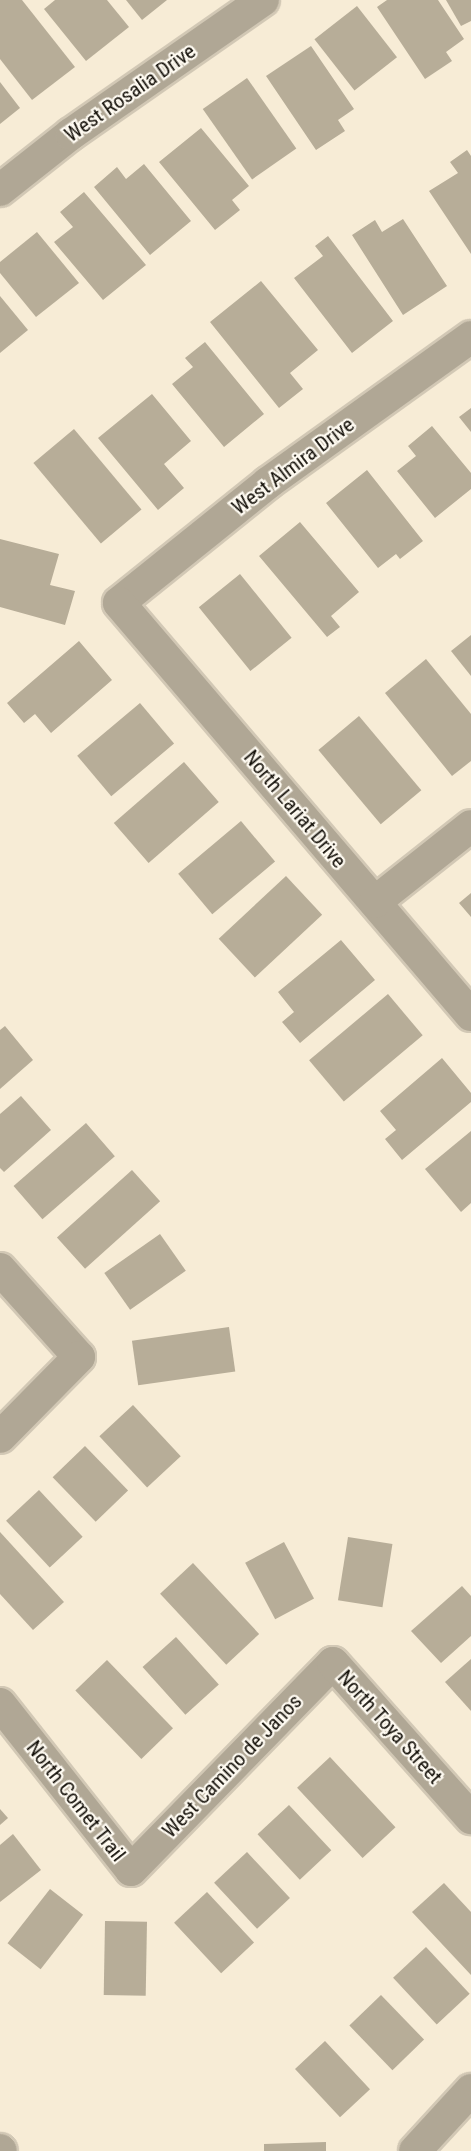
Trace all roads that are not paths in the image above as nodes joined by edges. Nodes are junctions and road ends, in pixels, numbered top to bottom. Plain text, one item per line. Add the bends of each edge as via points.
1 (263, 0) edge
2 (0, 190) edge
3 (471, 337) edge
4 (119, 603) joint
5 (471, 826) edge
6 (375, 902) junction
7 (471, 1015) edge
8 (0, 1269) edge
9 (0, 1437) edge
10 (333, 1663) joint
11 (0, 1704) edge
12 (471, 1818) edge
13 (131, 1870) joint
14 (471, 2090) edge
15 (415, 2151) edge

1 - 2 street, West Rosalia Drive via 71,134
3 - 4 street, West Almira Drive via 268,483
4 - 6 street, North Lariat Drive
5 - 6 street
6 - 7 street, North Lariat Drive
8 - 9 street via 79,1357
10 - 12 street, North Toya Street
10 - 13 street, West Camino de Janos
11 - 13 street, North Comet Trail
14 - 15 street

